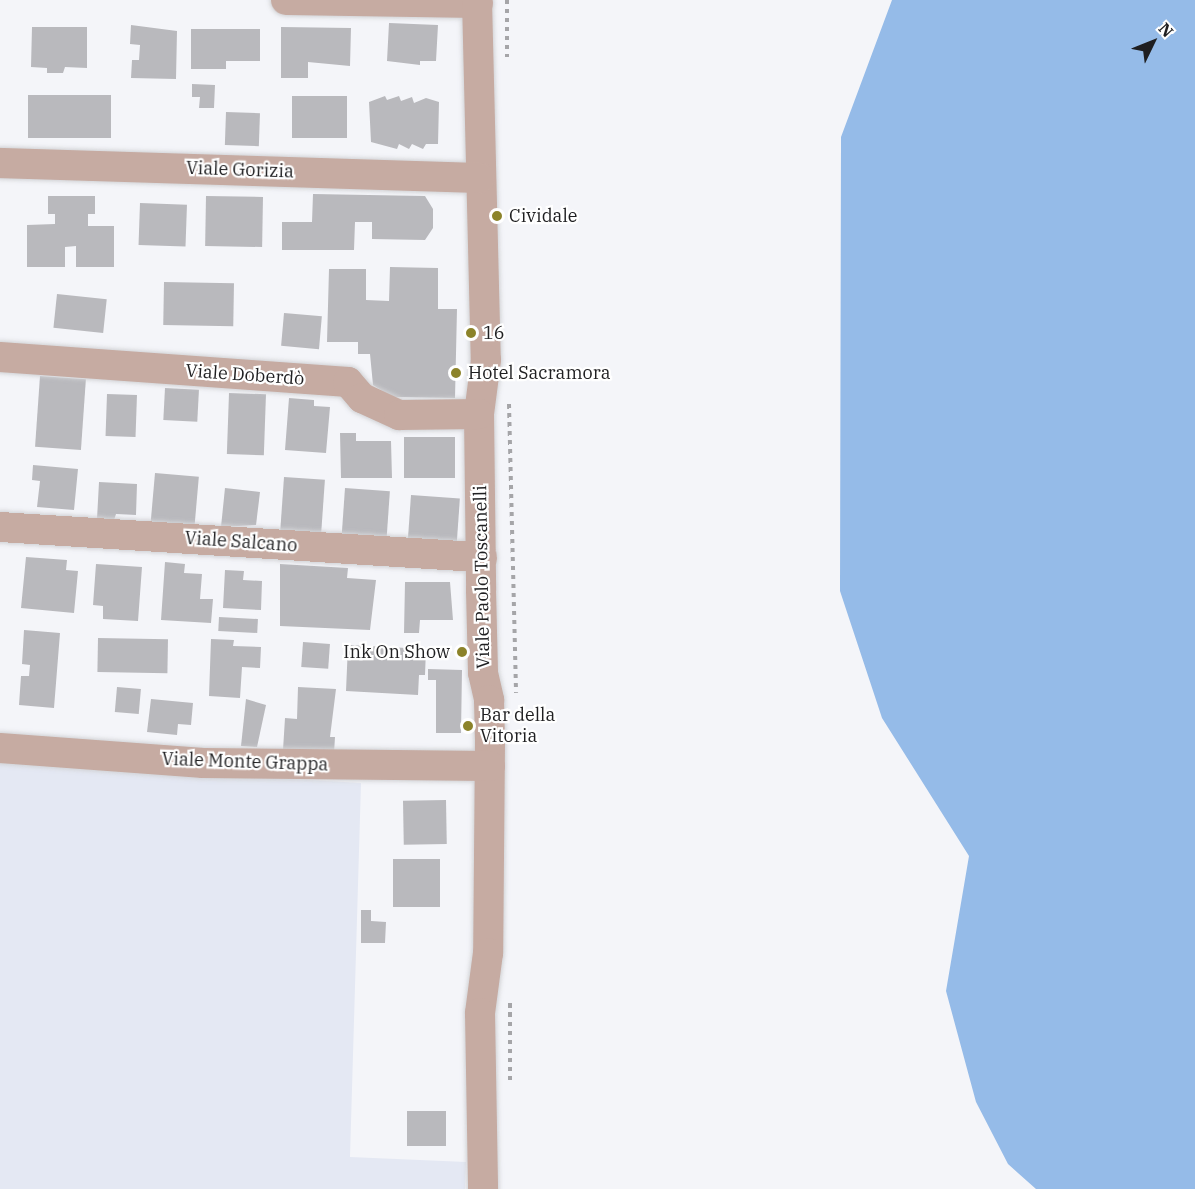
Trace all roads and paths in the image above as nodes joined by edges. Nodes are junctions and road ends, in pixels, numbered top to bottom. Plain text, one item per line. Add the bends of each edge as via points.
1 (286, 0) edge
2 (507, 0) edge
3 (477, 2) edge
4 (507, 63) dead end
5 (0, 163) edge
6 (480, 178) junction
7 (0, 357) edge
8 (509, 394) dead end
9 (479, 414) junction
10 (0, 526) edge
11 (482, 557) junction
12 (516, 706) dead end
13 (0, 748) edge
14 (490, 766) junction
15 (510, 993) dead end
16 (510, 1085) dead end
17 (483, 1189) edge

1 - 3 street
2 - 4 path
3 - 6 street, Viale Paolo Toscanelli
5 - 6 street, Viale Gorizia
6 - 9 street, Viale Paolo Toscanelli via 486,360
7 - 9 street, Viale Doberdò via 348,382 362,398 399,416
8 - 12 path
9 - 11 street, Viale Paolo Toscanelli
10 - 11 street, Viale Salcano
11 - 14 street, Viale Paolo Toscanelli via 483,673 489,700
13 - 14 street, Viale Monte Grappa via 272,765
14 - 17 street, Viale Paolo Toscanelli via 488,953 480,1013
15 - 16 path

